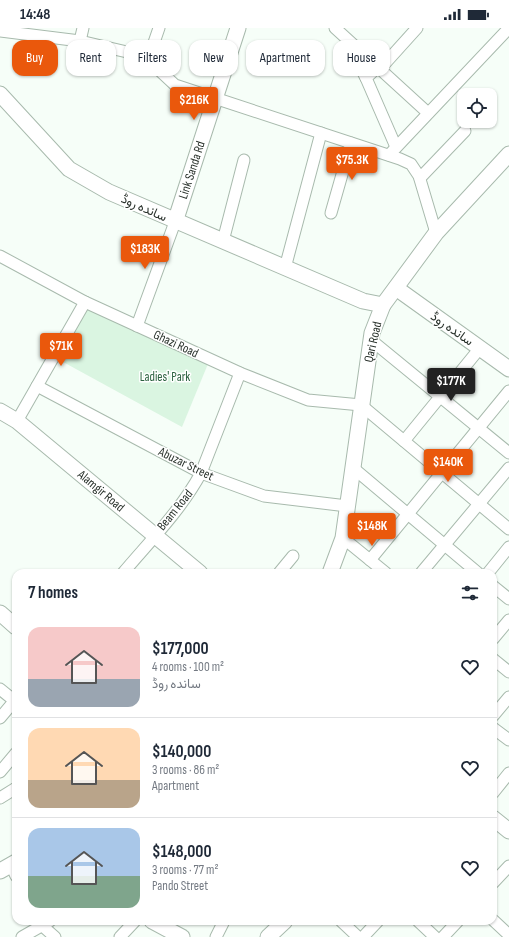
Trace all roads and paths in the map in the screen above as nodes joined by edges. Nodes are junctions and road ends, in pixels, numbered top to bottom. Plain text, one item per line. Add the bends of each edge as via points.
1 (83, 28) edge
2 (159, 28) edge
3 (238, 28) edge
4 (336, 28) edge
5 (416, 28) edge
6 (509, 28) edge
7 (0, 31) edge
8 (346, 37) junction
9 (72, 40) edge
10 (80, 40) edge
11 (155, 40) edge
12 (349, 40) edge
13 (390, 56) edge
14 (165, 76) edge
15 (369, 76) edge
16 (388, 76) edge
17 (366, 78) junction
18 (0, 94) edge
19 (215, 100) junction
20 (428, 113) junction
21 (465, 131) dead end
22 (320, 133) junction
23 (351, 143) junction
24 (392, 151) junction
25 (509, 154) edge
26 (244, 160) dead end
27 (420, 178) junction
28 (331, 213) dead end
29 (175, 222) junction
30 (436, 233) junction
31 (223, 241) junction
32 (0, 256) edge
33 (285, 268) junction
34 (396, 288) junction
35 (86, 302) junction
36 (383, 305) junction
37 (137, 326) junction
38 (371, 340) junction
39 (480, 348) junction
40 (509, 368) edge
41 (240, 373) junction
42 (37, 386) junction
43 (509, 391) edge
44 (440, 396) junction
45 (361, 405) junction
46 (0, 411) edge
47 (17, 420) junction
48 (479, 428) junction
49 (404, 440) junction
50 (509, 453) edge
51 (352, 467) junction
52 (509, 468) edge
53 (442, 472) junction
54 (201, 473) junction
55 (479, 504) junction
56 (347, 506) junction
57 (408, 514) junction
58 (509, 529) edge
59 (154, 535) junction
60 (343, 538) junction
61 (445, 545) junction
62 (509, 547) edge
63 (293, 556) dead end
64 (370, 560) junction
65 (126, 569) edge
66 (195, 569) edge
67 (282, 569) edge
68 (331, 569) edge
69 (381, 569) edge
70 (424, 569) edge
71 (473, 569) edge
72 (491, 569) edge
73 (497, 589) edge
74 (509, 599) edge
75 (0, 613) edge
76 (509, 620) edge
77 (12, 624) edge
78 (497, 634) edge
79 (497, 662) edge
80 (509, 672) edge
81 (0, 689) edge
82 (509, 697) edge
83 (12, 699) edge
84 (12, 704) edge
85 (497, 711) edge
86 (0, 718) edge
87 (497, 731) edge
88 (509, 740) edge
89 (12, 758) edge
90 (0, 772) edge
91 (509, 773) edge
92 (497, 788) edge
93 (12, 790) edge
94 (0, 798) edge
95 (497, 821) edge
96 (509, 831) edge
97 (509, 866) edge
98 (497, 879) edge
99 (497, 924) edge
100 (40, 925) edge
101 (46, 925) edge
102 (131, 925) edge
103 (162, 925) edge
104 (222, 925) edge
105 (281, 925) edge
106 (344, 925) edge
107 (374, 925) edge
108 (422, 925) edge
109 (454, 925) edge
110 (505, 932) edge
111 (22, 937) edge
112 (55, 937) edge
113 (120, 937) edge
114 (182, 937) edge
115 (216, 937) edge
116 (268, 937) edge
117 (358, 937) edge
118 (363, 937) edge
119 (435, 937) edge
120 (443, 937) edge

1 - 10 street
2 - 11 street
3 - 19 main road, Link Sanda Rd
4 - 8 street
5 - 13 street
6 - 20 street
7 - 9 street
8 - 12 street
8 - 17 street
14 - 19 street via 175,85
15 - 17 street
16 - 20 street
17 - 24 street
18 - 29 main road, ساندہ روڈ via 70,169 109,192
19 - 22 street
19 - 29 main road, Link Sanda Rd
20 - 24 street
21 - 27 street
22 - 23 street
22 - 33 street
23 - 24 street
23 - 28 street
24 - 27 street via 411,164
25 - 30 main road, Qari Road
26 - 31 street
27 - 30 street
29 - 31 main road, ساندہ روڈ
29 - 37 street
30 - 34 main road, Qari Road
31 - 33 main road, ساندہ روڈ
32 - 35 street, Ghazi Road
33 - 36 main road, ساندہ روڈ via 363,301
34 - 36 main road, Qari Road
34 - 39 main road, ساندہ روڈ
35 - 37 street, Ghazi Road
35 - 42 street
36 - 38 main road, Qari Road
37 - 41 street, Ghazi Road
38 - 44 street
38 - 45 main road, Qari Road
39 - 40 main road, ساندہ روڈ
39 - 44 street
41 - 45 street, Ghazi Road via 308,400
41 - 54 street, Beam Road
42 - 47 street
42 - 54 street, Abuzar Street
43 - 48 street
44 - 48 street
44 - 49 street
45 - 49 street
45 - 51 main road, Qari Road
46 - 47 main road, Alamgir Road
47 - 59 main road, Alamgir Road
48 - 50 street
48 - 53 street
49 - 53 street
51 - 56 main road, Qari Road
51 - 57 street
52 - 55 street
53 - 55 street
53 - 57 street
54 - 56 street, Abuzar Street via 264,496
54 - 59 street, Beam Road via 178,508
55 - 58 street
55 - 61 street
56 - 60 main road, Qari Road
57 - 61 street
57 - 64 street
59 - 65 street, Beam Road
59 - 66 main road, Alamgir Road
60 - 64 street
60 - 68 main road, Qari Road
61 - 70 street
61 - 71 street
62 - 72 street
63 - 67 street
64 - 69 street
73 - 74 street
75 - 77 main road
76 - 78 street
79 - 80 street
81 - 83 street
82 - 85 street
84 - 86 street
87 - 88 street
89 - 90 street
91 - 92 street
93 - 94 street
95 - 96 main road
97 - 98 street
99 - 110 street
100 - 111 street
101 - 112 street
102 - 113 street
103 - 114 main road
104 - 115 street
105 - 116 main road
106 - 117 street
107 - 118 street
108 - 119 street
109 - 120 street

